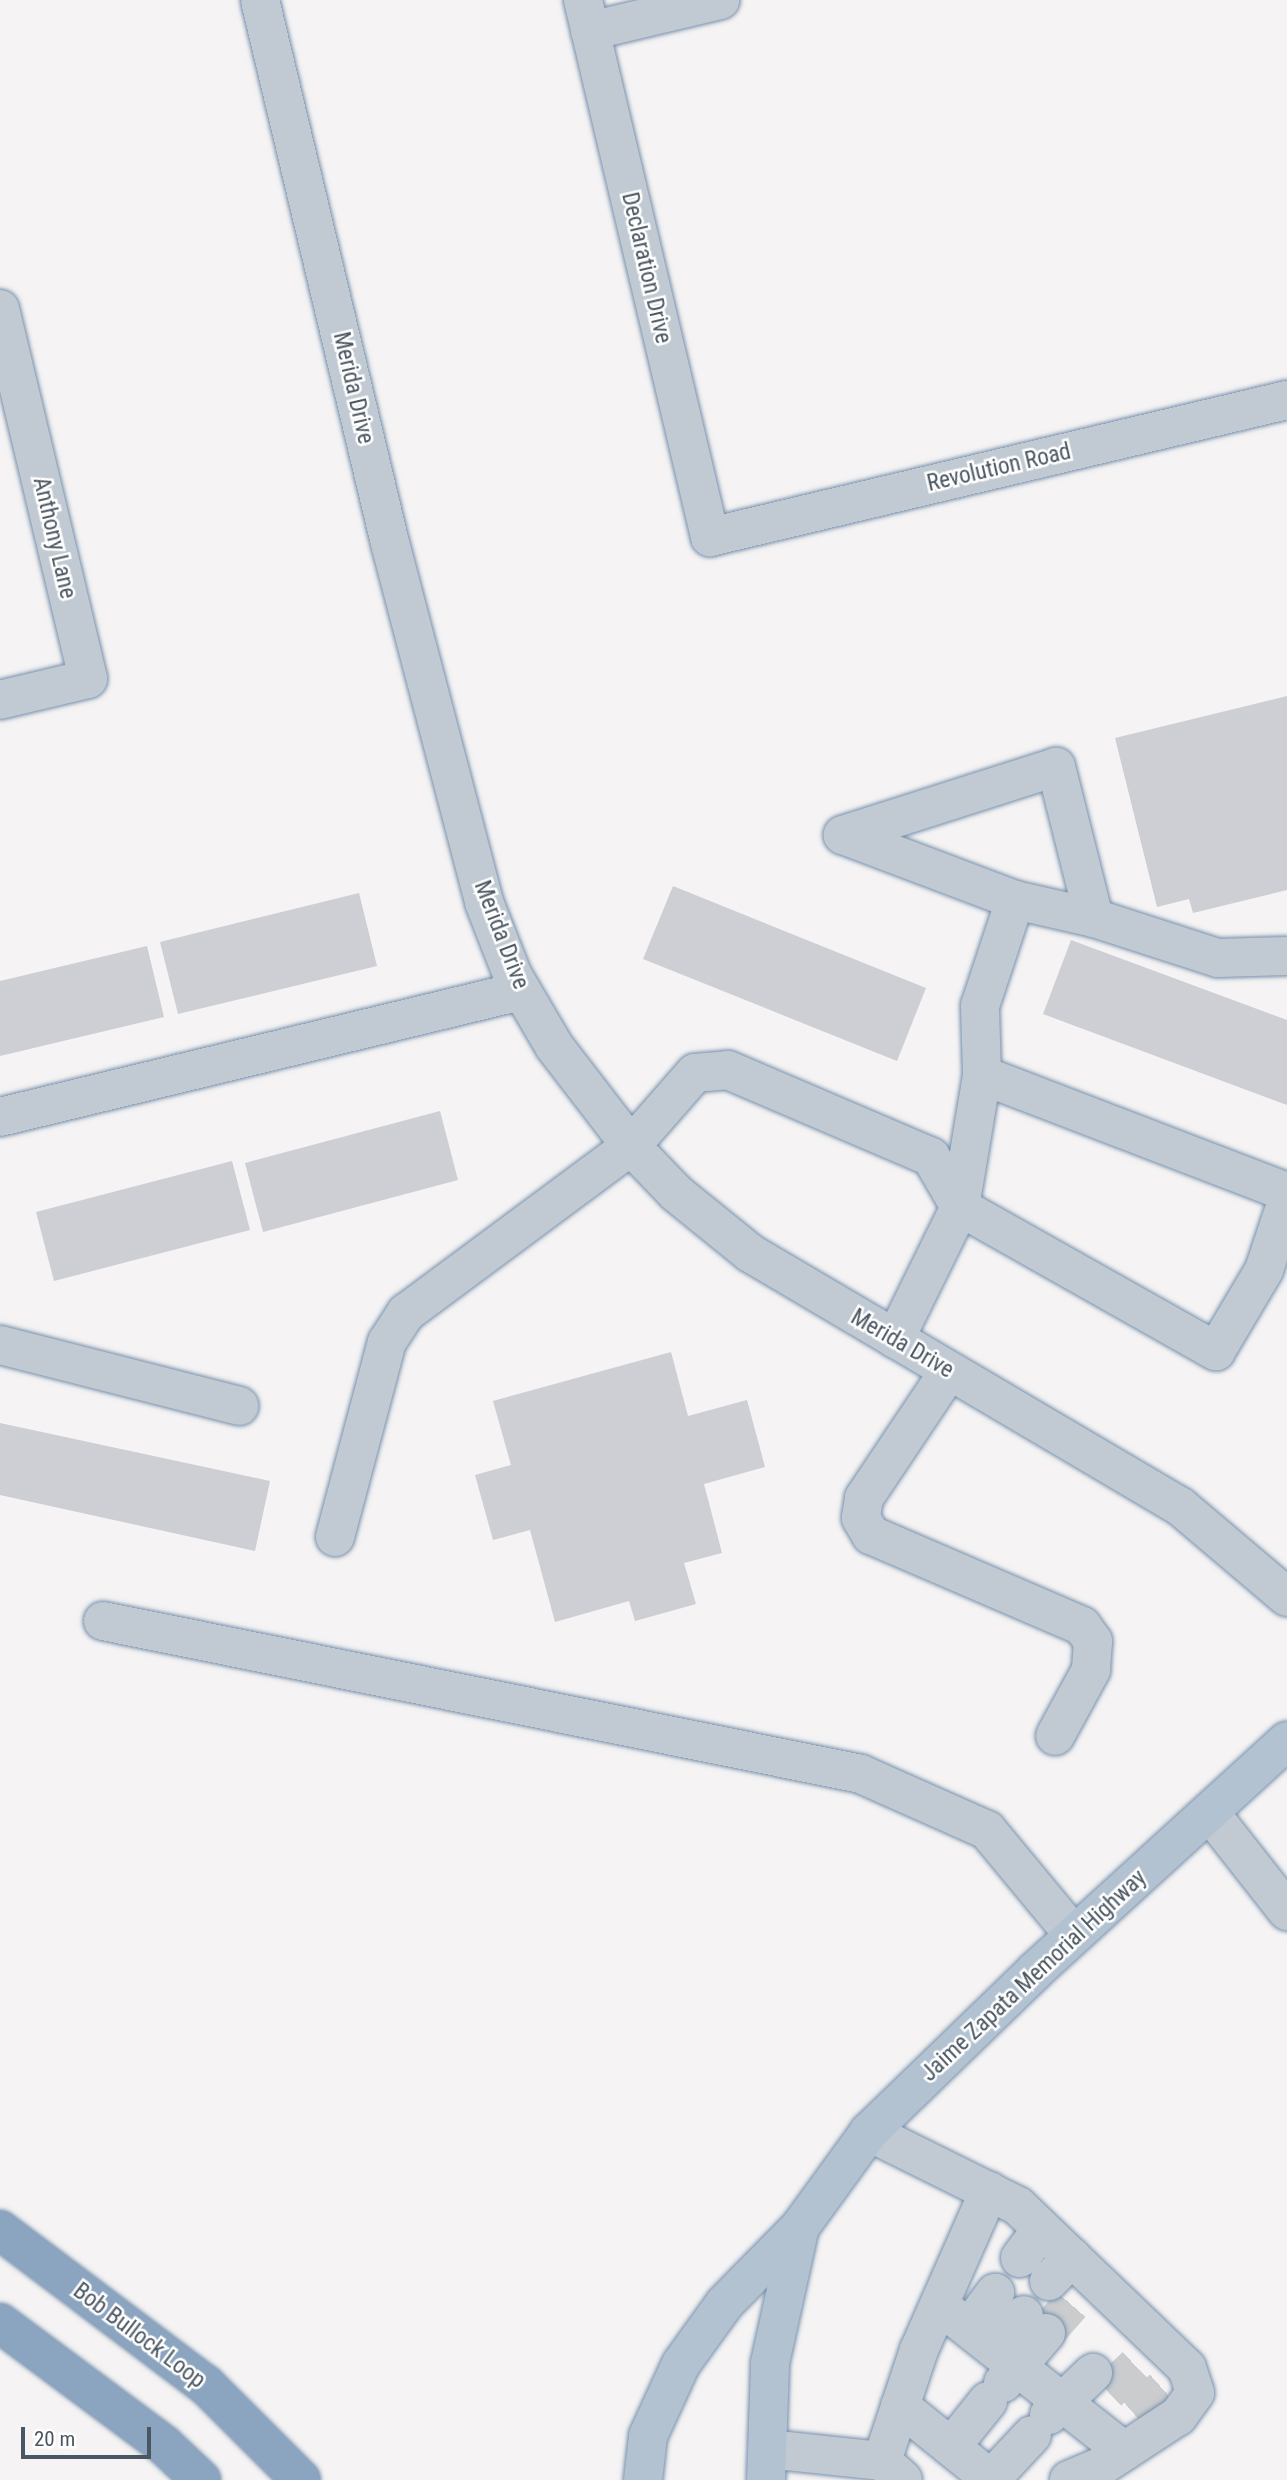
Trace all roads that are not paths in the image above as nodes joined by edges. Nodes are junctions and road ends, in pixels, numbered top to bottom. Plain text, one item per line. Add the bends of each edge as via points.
1 (260, 0) edge
2 (720, 0) edge
3 (586, 15) edge
4 (0, 309) edge
5 (1287, 400) edge
6 (710, 537) joint
7 (0, 700) edge
8 (1015, 900) junction
9 (1094, 918) junction
10 (1287, 956) edge
11 (522, 991) junction
12 (982, 1075) junction
13 (0, 1118) edge
14 (631, 1146) junction
15 (1287, 1192) edge
16 (1287, 1201) edge
17 (960, 1207) junction
18 (895, 1339) junction
19 (0, 1345) edge
20 (949, 1371) junction
21 (239, 1406) dead end
22 (335, 1537) dead end
23 (1287, 1597) edge
24 (103, 1621) dead end
25 (1055, 1736) dead end
26 (1287, 1741) edge
27 (1210, 1813) junction
28 (1287, 1911) edge
29 (1074, 1935) junction
30 (869, 2132) junction
31 (989, 2191) junction
32 (800, 2227) junction
33 (0, 2230) edge
34 (0, 2323) edge
35 (985, 2355) junction
36 (900, 2406) junction
37 (1088, 2415) junction
38 (648, 2436) junction
39 (951, 2447) junction
40 (781, 2470) edge
41 (893, 2470) edge
42 (991, 2479) edge
43 (201, 2480) edge
44 (301, 2480) edge
45 (631, 2480) edge
46 (643, 2480) edge
47 (1069, 2480) edge

1 - 11 street, Merida Drive via 390,543 484,902
2 - 3 street
3 - 6 street, Declaration Drive
4 - 7 street, Anthony Lane via 88,679
5 - 6 street, Revolution Road
8 - 9 street
8 - 9 street via 843,835 1056,767
8 - 12 street via 980,1006
9 - 10 street via 1218,958
11 - 13 street
11 - 14 street, Merida Drive via 554,1046
12 - 15 street
12 - 17 street
14 - 17 street via 695,1073 728,1070 931,1157
14 - 18 street, Merida Drive via 676,1193 751,1253
14 - 22 street via 406,1313 387,1342
16 - 17 street via 1264,1270 1216,1351
17 - 18 street
18 - 20 street, Merida Drive
19 - 21 street
20 - 23 street, Merida Drive via 1181,1507
20 - 25 street via 864,1498 861,1518 871,1535 1082,1626 1093,1641 1091,1670
24 - 29 street via 861,1774 987,1830
26 - 27 main road, Jaime Zapata Memorial Highway
27 - 28 street
27 - 29 main road, Jaime Zapata Memorial Highway
29 - 30 main road, Jaime Zapata Memorial Highway
30 - 31 street
30 - 32 main road, Jaime Zapata Memorial Highway
31 - 35 street
31 - 37 street via 1018,2206 1059,2267 1195,2393 1178,2416
32 - 38 main road, Jaime Zapata Memorial Highway via 725,2303 681,2364
32 - 40 main road, Jaime Zapata Memorial Highway via 770,2363
33 - 44 highway, Bob Bullock Loop via 206,2385
34 - 43 highway via 164,2445
35 - 35 street via 1022,2314
35 - 36 street
35 - 37 street
35 - 39 street
36 - 39 street
36 - 41 street
37 - 42 street
37 - 47 street
38 - 45 main road
38 - 46 main road, Jaime Zapata Memorial Highway
39 - 42 street
40 - 41 street

